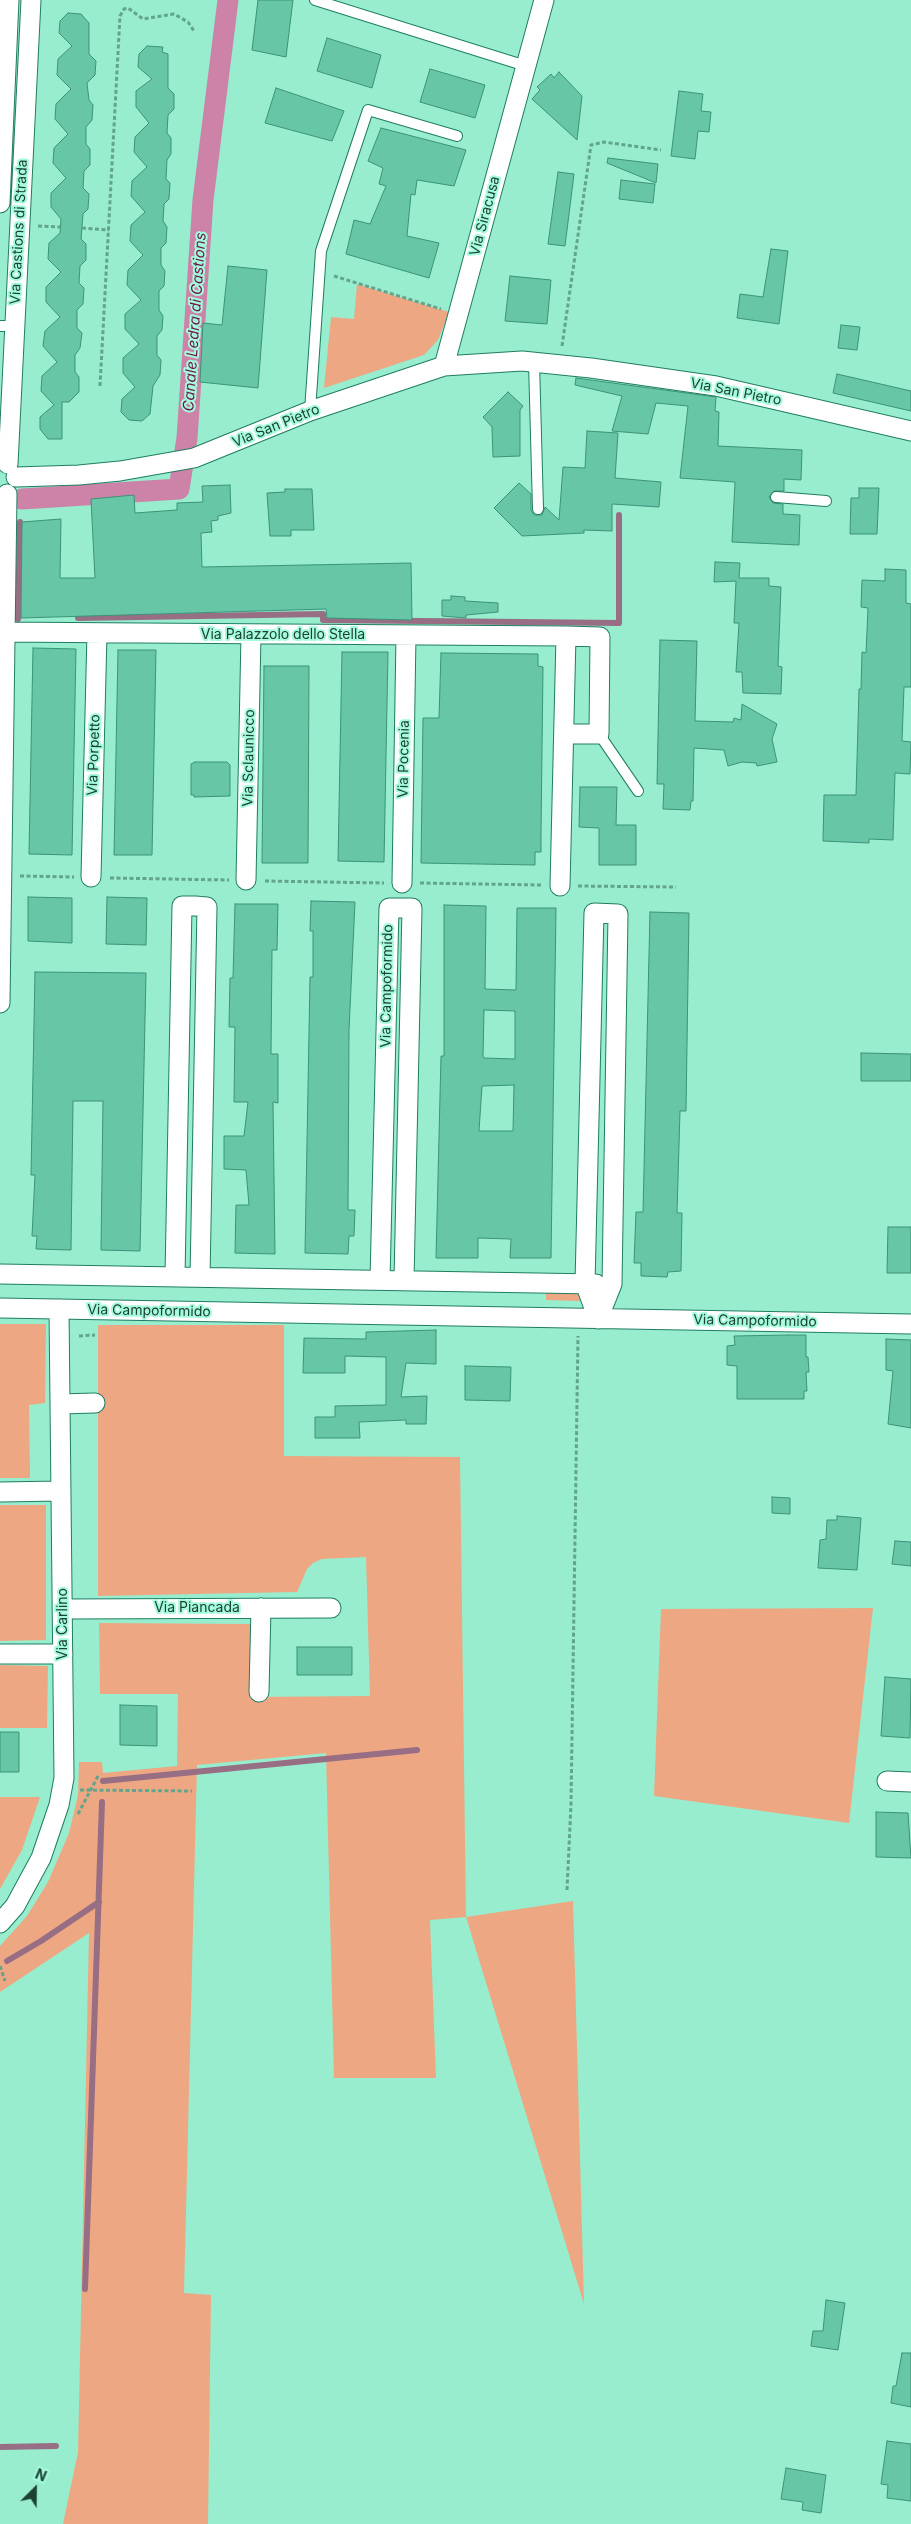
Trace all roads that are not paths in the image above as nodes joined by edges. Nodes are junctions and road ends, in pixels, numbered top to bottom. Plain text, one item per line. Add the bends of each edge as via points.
1 (9, 0) edge
2 (31, 0) edge
3 (315, 0) edge
4 (544, 0) edge
5 (526, 66) junction
6 (2, 101) edge
7 (26, 102) junction
8 (457, 136) dead end
9 (0, 203) edge
10 (7, 326) edge
11 (534, 362) junction
12 (444, 366) junction
13 (310, 411) junction
14 (911, 431) edge
15 (8, 467) edge
16 (4, 496) edge
17 (776, 498) dead end
18 (826, 500) dead end
19 (538, 509) dead end
20 (3, 632) edge
21 (97, 633) junction
22 (251, 635) junction
23 (406, 635) junction
24 (566, 636) junction
25 (564, 734) junction
26 (599, 734) junction
27 (2, 753) edge
28 (638, 791) dead end
29 (91, 877) road end
30 (246, 880) road end
31 (402, 883) road end
32 (560, 886) road end
33 (0, 960) edge
34 (0, 1003) edge
35 (0, 1274) edge
36 (175, 1276) junction
37 (200, 1277) junction
38 (380, 1280) junction
39 (404, 1280) junction
40 (585, 1283) junction
41 (612, 1284) junction
42 (0, 1308) edge
43 (58, 1309) junction
44 (598, 1318) junction
45 (911, 1324) edge
46 (96, 1403) dead end
47 (60, 1404) junction
48 (61, 1491) junction
49 (0, 1492) edge
50 (261, 1608) junction
51 (331, 1608) dead end
52 (63, 1609) junction
53 (0, 1654) edge
54 (63, 1654) junction
55 (259, 1692) dead end
56 (887, 1781) dead end
57 (911, 1782) edge
58 (0, 1923) edge

1 - 6 street, Via Castions di Strada
2 - 7 street, Via Castions di Strada
3 - 5 lane
4 - 5 street, Via Siracusa
5 - 12 street, Via Siracusa
6 - 7 lane
6 - 9 street, Via Castions di Strada
7 - 10 street, Via Castions di Strada
8 - 13 lane via 368,110 321,251
10 - 15 street, Via Castions di Strada
11 - 12 street, Via San Pietro
11 - 14 street, Via San Pietro via 716,386
11 - 19 lane
12 - 13 street, Via San Pietro
13 - 15 street, Via San Pietro via 194,458 173,462 78,475
15 - 16 street via 14,487
16 - 20 street
17 - 18 lane
20 - 21 street, Via Palazzolo dello Stella
20 - 27 street
21 - 22 street, Via Palazzolo dello Stella
21 - 29 street, Via Porpetto
22 - 23 street, Via Palazzolo dello Stella
22 - 30 street, Via Sclaunicco
23 - 24 street, Via Palazzolo dello Stella
23 - 31 street, Via Pocenia
24 - 25 street
24 - 26 street, Via Palazzolo dello Stella via 600,637
25 - 26 street
25 - 32 street
26 - 28 lane
27 - 33 street
33 - 34 street
35 - 36 street
36 - 37 street
36 - 37 street via 182,906 195,906 208,907
37 - 38 street
38 - 39 street
38 - 39 street, Via Campoformido via 389,908 412,908
39 - 40 street
40 - 41 street
40 - 41 street via 594,912 618,914
40 - 44 street
41 - 44 street
42 - 43 street, Via Campoformido
43 - 44 street, Via Campoformido
43 - 47 street, Via Carlino
44 - 45 street, Via Campoformido
46 - 47 street
47 - 48 street, Via Carlino
48 - 49 street
48 - 52 street, Via Carlino
50 - 51 street, Via Piancada
50 - 52 street, Via Piancada
50 - 55 street
52 - 54 street, Via Carlino
53 - 54 street
54 - 58 street, Via Carlino via 64,1778 59,1806 28,1884
56 - 57 street

